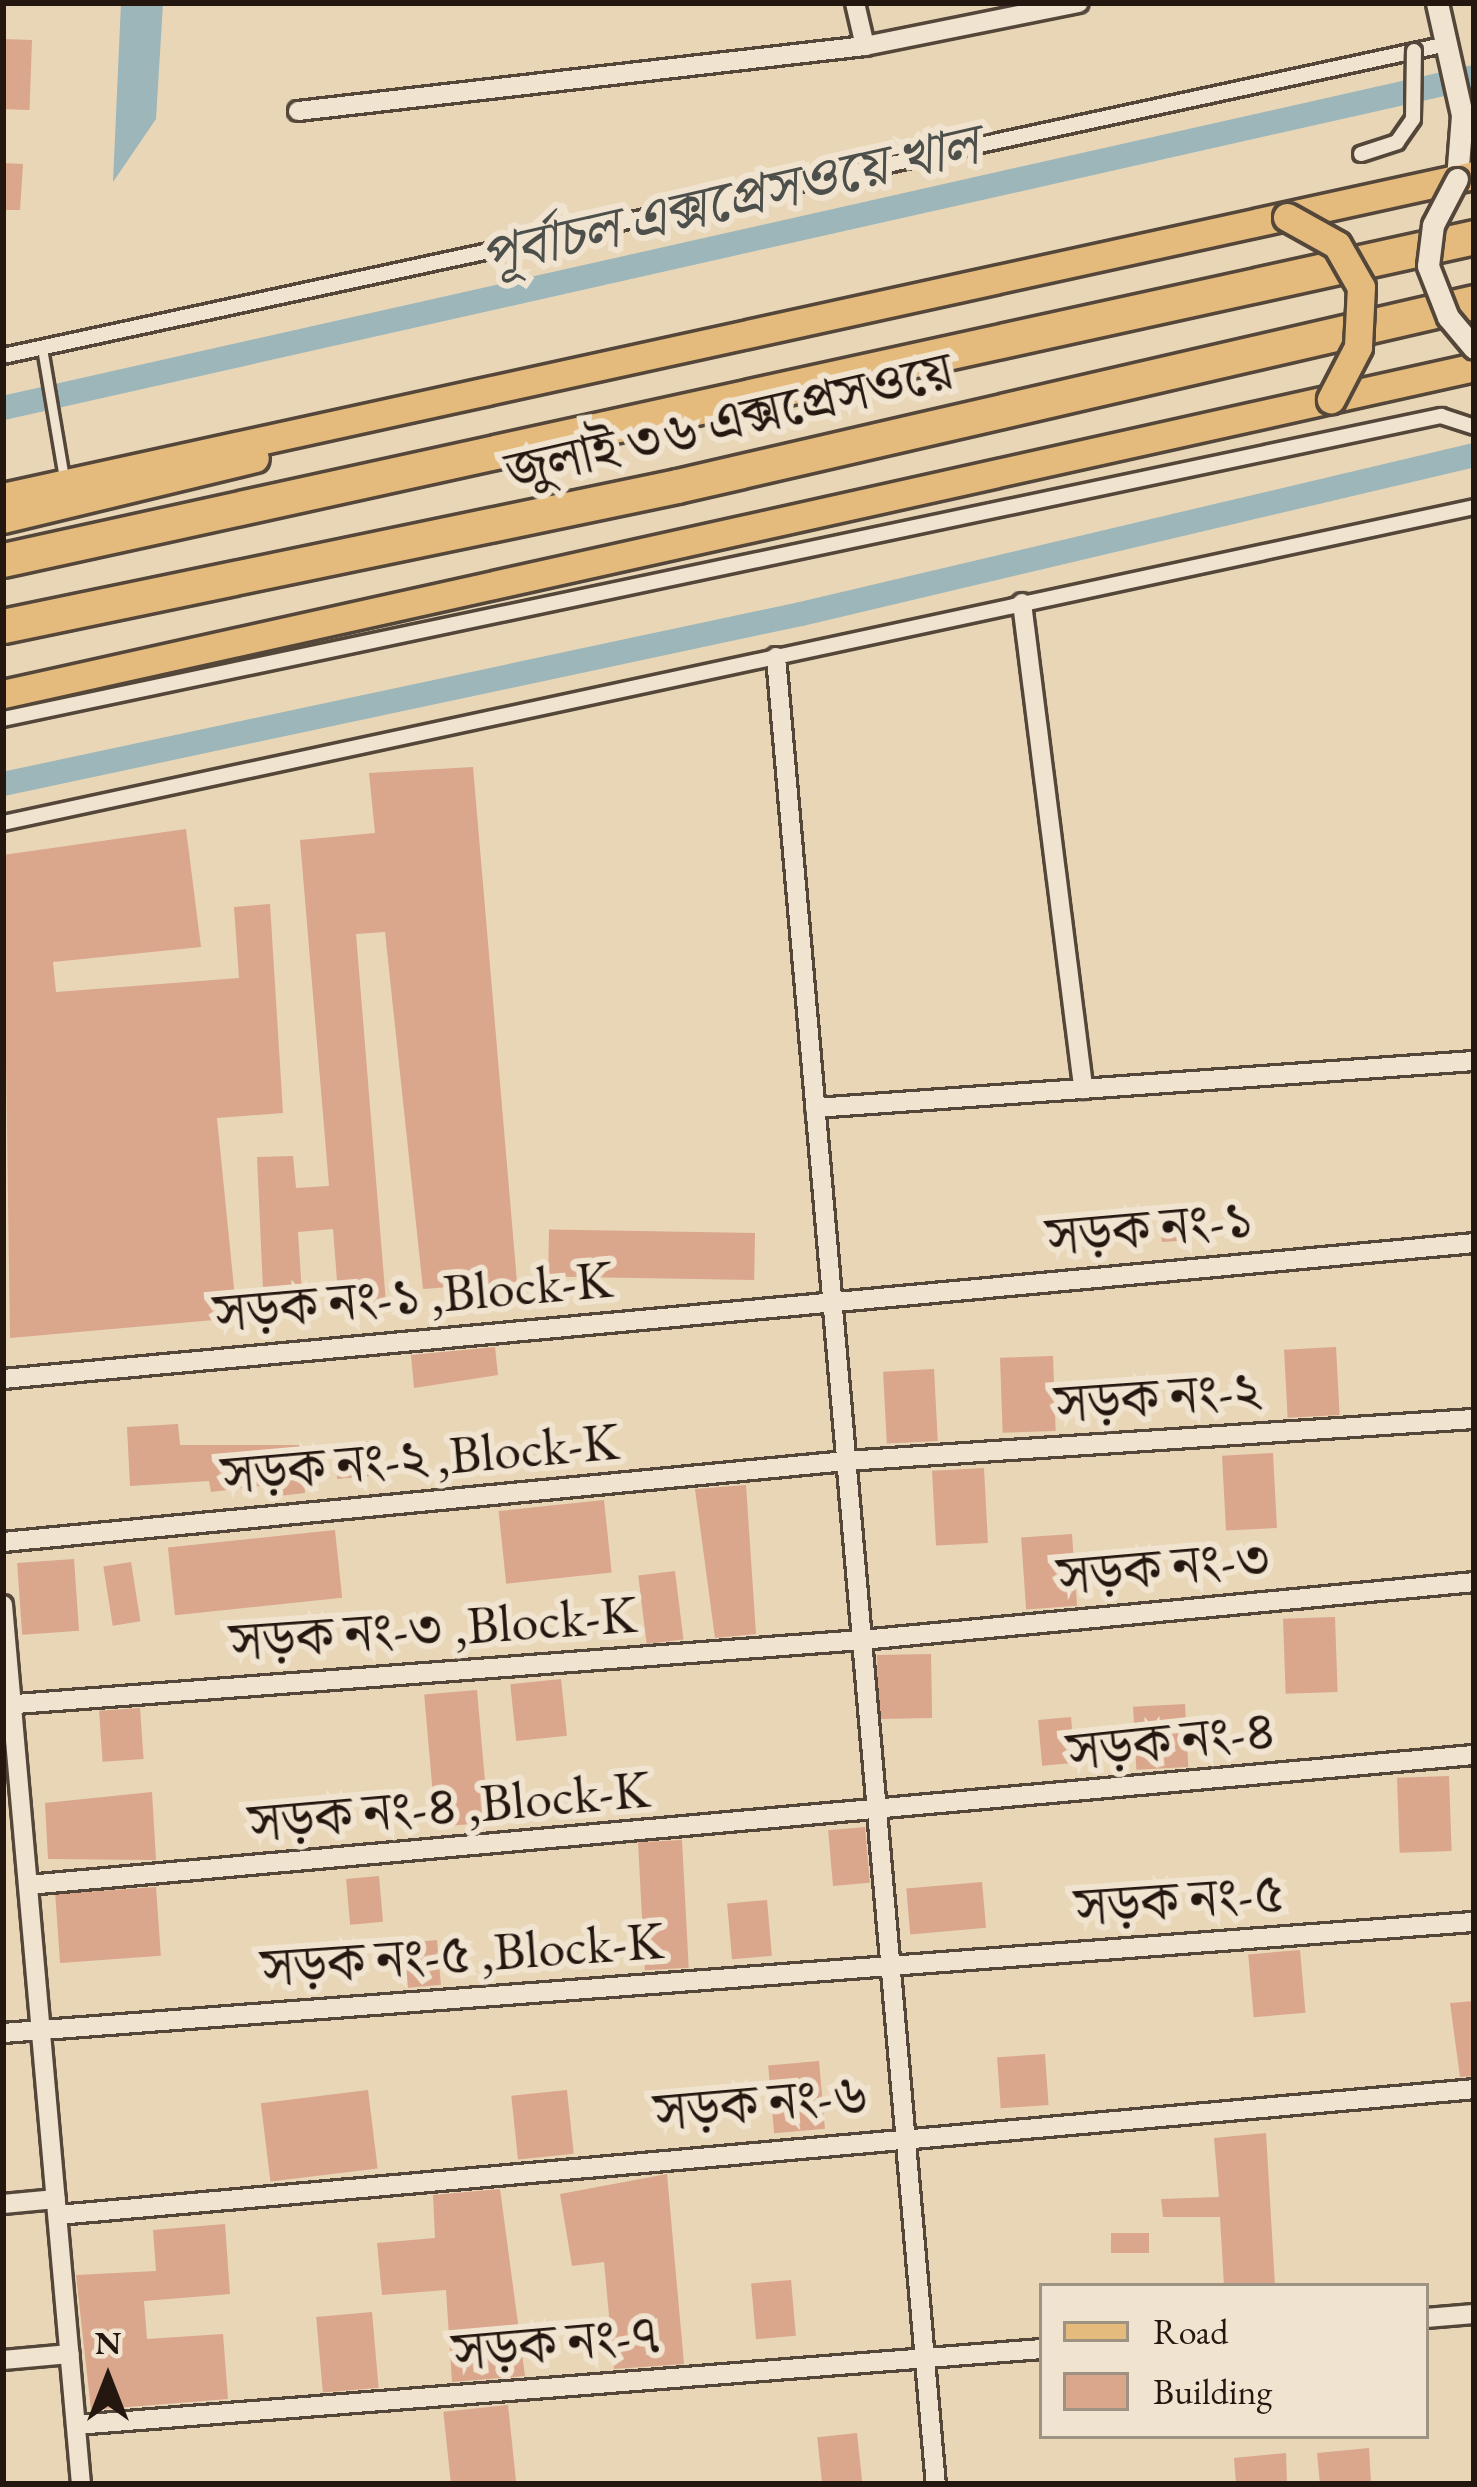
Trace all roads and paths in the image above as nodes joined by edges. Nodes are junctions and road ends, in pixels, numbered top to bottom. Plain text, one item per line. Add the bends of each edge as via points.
1 (855, 3) edge
2 (1079, 3) edge
3 (1437, 3) edge
4 (1447, 44) junction
5 (865, 46) junction
6 (1414, 51) dead end
7 (298, 111) dead end
8 (1361, 154) dead end
9 (1466, 177) edge
10 (1287, 217) junction
11 (1474, 237) edge
12 (1474, 302) edge
13 (42, 348) junction
14 (1474, 348) edge
15 (3, 356) edge
16 (1474, 367) edge
17 (1331, 399) junction
18 (1474, 427) edge
19 (281, 438) junction
20 (65, 483) junction
21 (3, 496) edge
22 (1474, 507) edge
23 (3, 519) edge
24 (3, 560) edge
25 (1022, 603) junction
26 (3, 626) edge
27 (776, 657) junction
28 (3, 694) edge
29 (3, 719) edge
30 (3, 823) edge
31 (1474, 1061) edge
32 (1083, 1089) junction
33 (815, 1108) junction
34 (1474, 1244) edge
35 (832, 1300) junction
36 (3, 1379) edge
37 (1474, 1419) edge
38 (846, 1461) junction
39 (3, 1542) edge
40 (1474, 1582) edge
41 (3, 1605) edge
42 (862, 1640) junction
43 (8, 1704) edge
44 (1474, 1755) edge
45 (877, 1815) junction
46 (26, 1859) junction
47 (3, 1862) edge
48 (28, 1885) junction
49 (1474, 1922) edge
50 (890, 1966) junction
51 (41, 2030) junction
52 (3, 2033) edge
53 (1474, 2090) edge
54 (905, 2134) junction
55 (3, 2204) edge
56 (57, 2207) junction
57 (1474, 2314) edge
58 (1429, 2318) edge
59 (1039, 2349) edge
60 (70, 2354) junction
61 (925, 2358) junction
62 (3, 2360) edge
63 (76, 2426) junction
64 (81, 2484) edge
65 (936, 2484) edge

1 - 5 street
2 - 5 street
3 - 4 street
4 - 9 street
4 - 13 street
5 - 7 street
6 - 8 street, bridge via 1412,119 1397,142
9 - 10 main road
9 - 14 street, bridge via 1433,225 1428,266 1448,317
10 - 17 main road, bridge via 1336,245 1361,287 1358,347
10 - 19 main road
11 - 24 highway, জুলাই ৩৬ এক্সপ্রেসওয়ে
12 - 26 highway, জুলাই ৩৬ এক্সপ্রেসওয়ে via 677,486
13 - 15 street
13 - 20 lane
16 - 17 main road
17 - 28 main road
18 - 29 street via 1441,416
19 - 20 main road
19 - 23 main road via 212,473
20 - 21 main road
22 - 25 street
25 - 27 street
25 - 32 street
27 - 30 street
27 - 33 street
31 - 32 street
32 - 33 street
33 - 35 street
34 - 35 street, সড়ক নং-১
35 - 36 street, সড়ক নং-১ ,Block-K
35 - 38 street
37 - 38 street, সড়ক নং-২
38 - 39 street, সড়ক নং-২ ,Block-K
38 - 42 street
40 - 42 street, সড়ক নং-৩
41 - 43 street
42 - 43 street, সড়ক নং-৩ ,Block-K
42 - 45 street
43 - 46 street
44 - 45 street, সড়ক নং-৪
45 - 48 street, সড়ক নং-৪ ,Block-K
45 - 50 street
46 - 47 street
46 - 48 street
48 - 51 street
49 - 50 street, সড়ক নং-৫
50 - 51 street, সড়ক নং-৫ ,Block-K
50 - 54 street
51 - 52 street, সড়ক নং-৫ ,Block-K
51 - 56 street
53 - 54 street, সড়ক নং-৬
54 - 56 street, সড়ক নং-৬
54 - 61 street
55 - 56 street, সড়ক নং-৬
56 - 60 street
57 - 58 street
59 - 61 street, সড়ক নং-৭
60 - 62 street
60 - 63 street
61 - 63 street, সড়ক নং-৭
61 - 65 street
63 - 64 street

